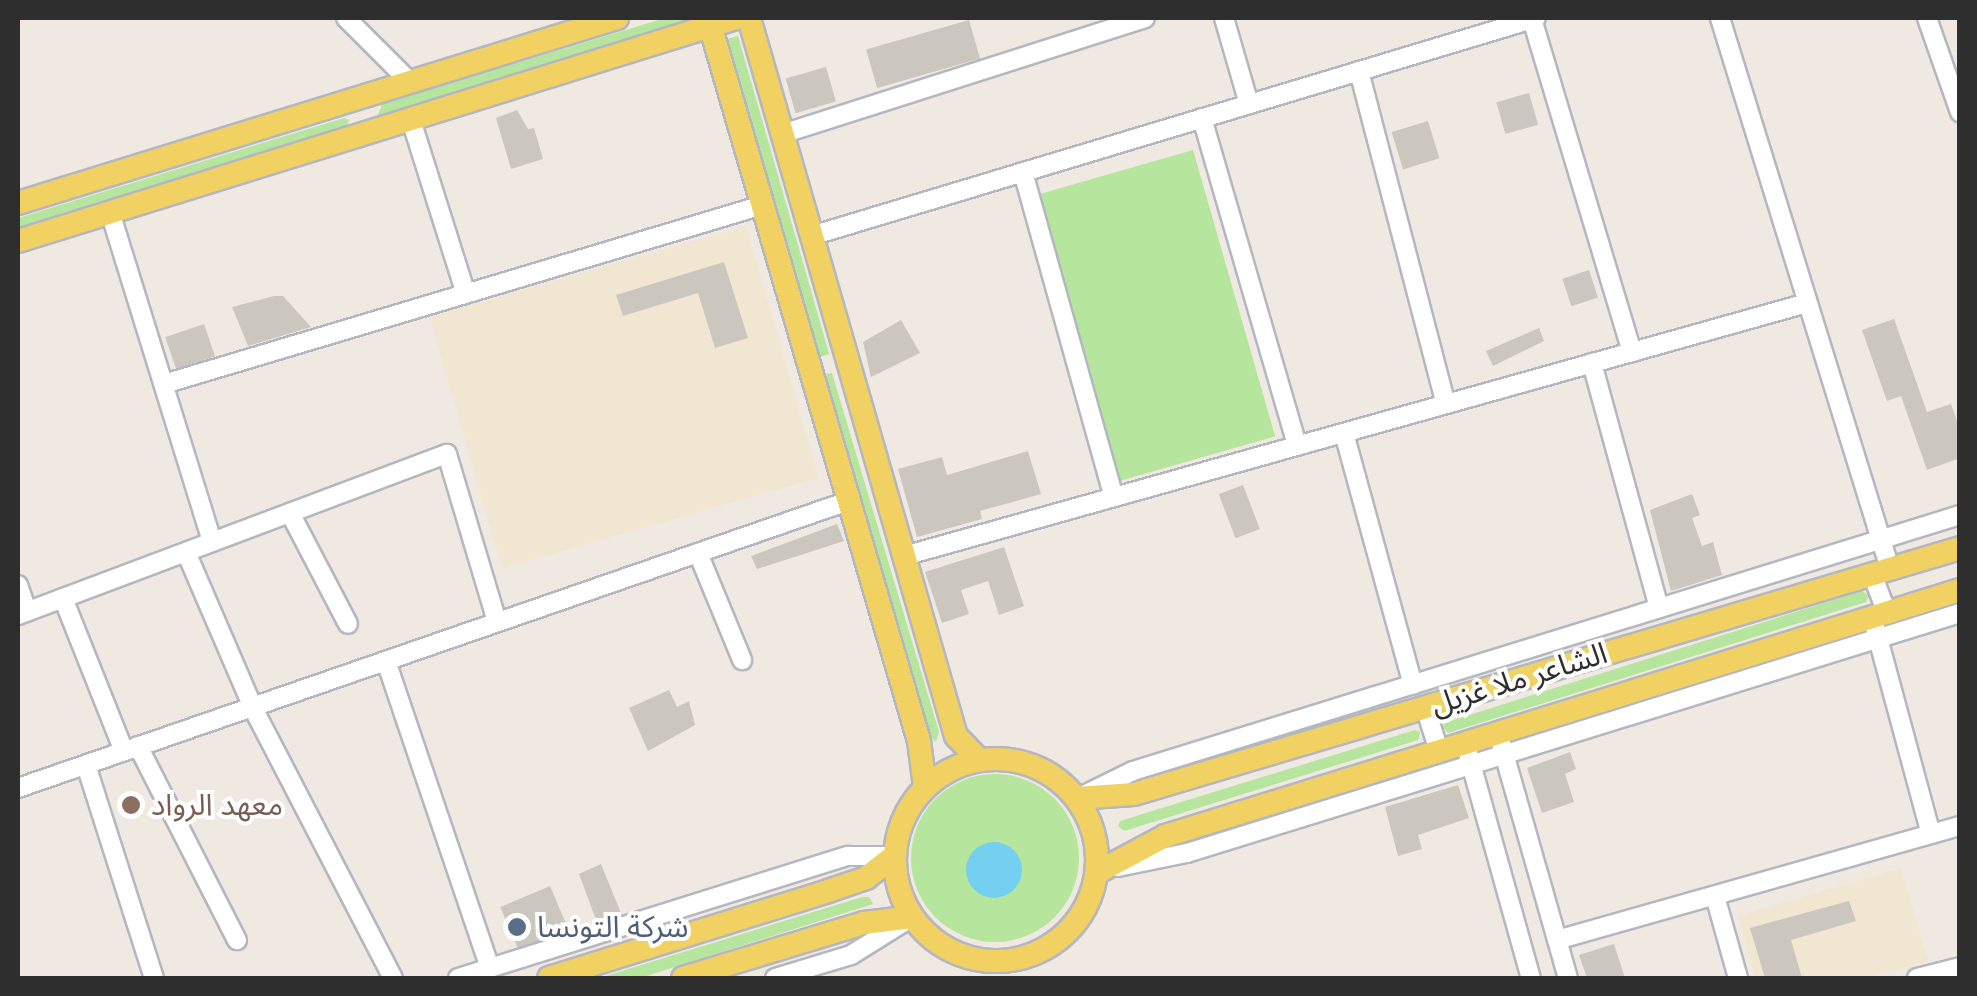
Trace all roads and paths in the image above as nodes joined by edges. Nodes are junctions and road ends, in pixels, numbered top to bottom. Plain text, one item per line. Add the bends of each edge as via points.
1 (346, 18) edge
2 (616, 18) edge
3 (736, 18) edge
4 (749, 18) edge
5 (1145, 18) edge
6 (1224, 18) edge
7 (1534, 18) edge
8 (1720, 18) edge
9 (1927, 18) edge
10 (710, 21) edge
11 (1477, 26) edge
12 (1359, 71) junction
13 (410, 82) junction
14 (358, 98) junction
15 (1249, 104) junction
16 (1960, 112) edge
17 (1202, 118) junction
18 (412, 120) junction
19 (370, 133) junction
20 (782, 134) junction
21 (1023, 172) junction
22 (18, 204) edge
23 (763, 206) junction
24 (110, 212) junction
25 (812, 236) junction
26 (18, 241) edge
27 (466, 294) junction
28 (1807, 303) junction
29 (1632, 352) junction
30 (847, 358) junction
31 (1592, 363) junction
32 (810, 367) junction
33 (164, 384) junction
34 (1446, 404) junction
35 (1344, 433) junction
36 (1297, 446) junction
37 (1114, 497) junction
38 (848, 501) junction
39 (290, 513) junction
40 (1960, 515) edge
41 (1880, 539) junction
42 (212, 542) junction
43 (1960, 548) edge
44 (186, 552) junction
45 (698, 553) junction
46 (904, 556) junction
47 (1881, 571) junction
48 (18, 585) edge
49 (1960, 590) edge
50 (62, 598) junction
51 (1659, 608) junction
52 (22, 613) edge
53 (1960, 613) edge
54 (498, 622) junction
55 (1879, 623) junction
56 (348, 624) dead end
57 (742, 660) dead end
58 (386, 661) junction
59 (1413, 684) junction
60 (1425, 707) junction
61 (254, 710) junction
62 (1501, 743) junction
63 (131, 749) junction
64 (1439, 751) junction
65 (1468, 754) junction
66 (979, 760) junction
67 (86, 765) junction
68 (925, 786) junction
69 (18, 788) edge
70 (1077, 798) junction
71 (1960, 826) edge
72 (1930, 834) junction
73 (894, 856) junction
74 (1098, 872) junction
75 (1714, 896) junction
76 (912, 917) junction
77 (237, 940) dead end
78 (1557, 940) junction
79 (1960, 966) edge
80 (490, 968) junction
81 (1020, 969) edge
82 (986, 970) edge
83 (154, 978) edge
84 (394, 978) edge
85 (458, 978) edge
86 (549, 978) edge
87 (684, 978) edge
88 (775, 978) edge
89 (1531, 978) edge
90 (1568, 978) edge
91 (1738, 978) edge
92 (1917, 978) edge

1 - 13 street
2 - 13 main road
3 - 10 main road
4 - 20 main road
5 - 20 street
6 - 15 street
7 - 11 street
7 - 29 street
8 - 28 street
9 - 16 street
10 - 18 main road
10 - 23 main road
11 - 12 street
12 - 15 street
12 - 34 street
13 - 14 main road
14 - 19 main road
14 - 22 main road
15 - 17 street
17 - 21 street
17 - 36 street
18 - 19 main road
18 - 27 street
19 - 24 main road
20 - 25 main road
21 - 25 street
21 - 37 street
23 - 27 street
23 - 32 main road
24 - 26 main road
24 - 33 street
25 - 30 main road
27 - 33 street
28 - 29 street
28 - 41 street
29 - 31 street
30 - 32 main road
30 - 46 main road
31 - 34 street
31 - 51 street
32 - 38 main road
33 - 42 street
34 - 35 street
35 - 36 street
35 - 59 street
36 - 37 street
37 - 46 street
38 - 45 street
38 - 68 main road via 920,741
39 - 42 street
39 - 54 street via 447,454
39 - 56 street
40 - 41 street
41 - 47 street
41 - 51 street
42 - 44 street
43 - 47 main road, الشاعر ملا غزيل
44 - 50 street
44 - 61 street
45 - 54 street
45 - 57 street
46 - 66 main road via 956,736
47 - 55 street
47 - 60 main road, الشاعر ملا غزيل
48 - 52 street
49 - 55 main road
50 - 52 street
50 - 63 street
51 - 59 street
53 - 55 street
54 - 58 street
55 - 62 main road
55 - 72 street
58 - 61 street
58 - 80 street
59 - 70 street via 1133,771
60 - 64 street
60 - 70 main road, الشاعر ملا غزيل via 1134,794
61 - 63 street
61 - 84 street
62 - 65 main road
62 - 78 street
63 - 67 street
63 - 77 street
64 - 65 main road
64 - 74 main road via 1165,836
65 - 74 street via 1186,852
65 - 89 street
66 - 68 main road
66 - 70 main road via 1034,766
67 - 69 street
67 - 83 street
68 - 73 main road via 904,819
70 - 74 main road via 1094,834
71 - 72 street
72 - 75 street
73 - 76 main road via 895,878
73 - 80 street via 848,856
73 - 86 main road via 866,878
74 - 81 main road via 1092,896 1071,928
75 - 78 street
75 - 91 street
76 - 82 main road via 931,939
76 - 87 main road via 864,923
76 - 88 street via 851,955
78 - 90 street
79 - 92 street
80 - 85 street
81 - 82 main road

